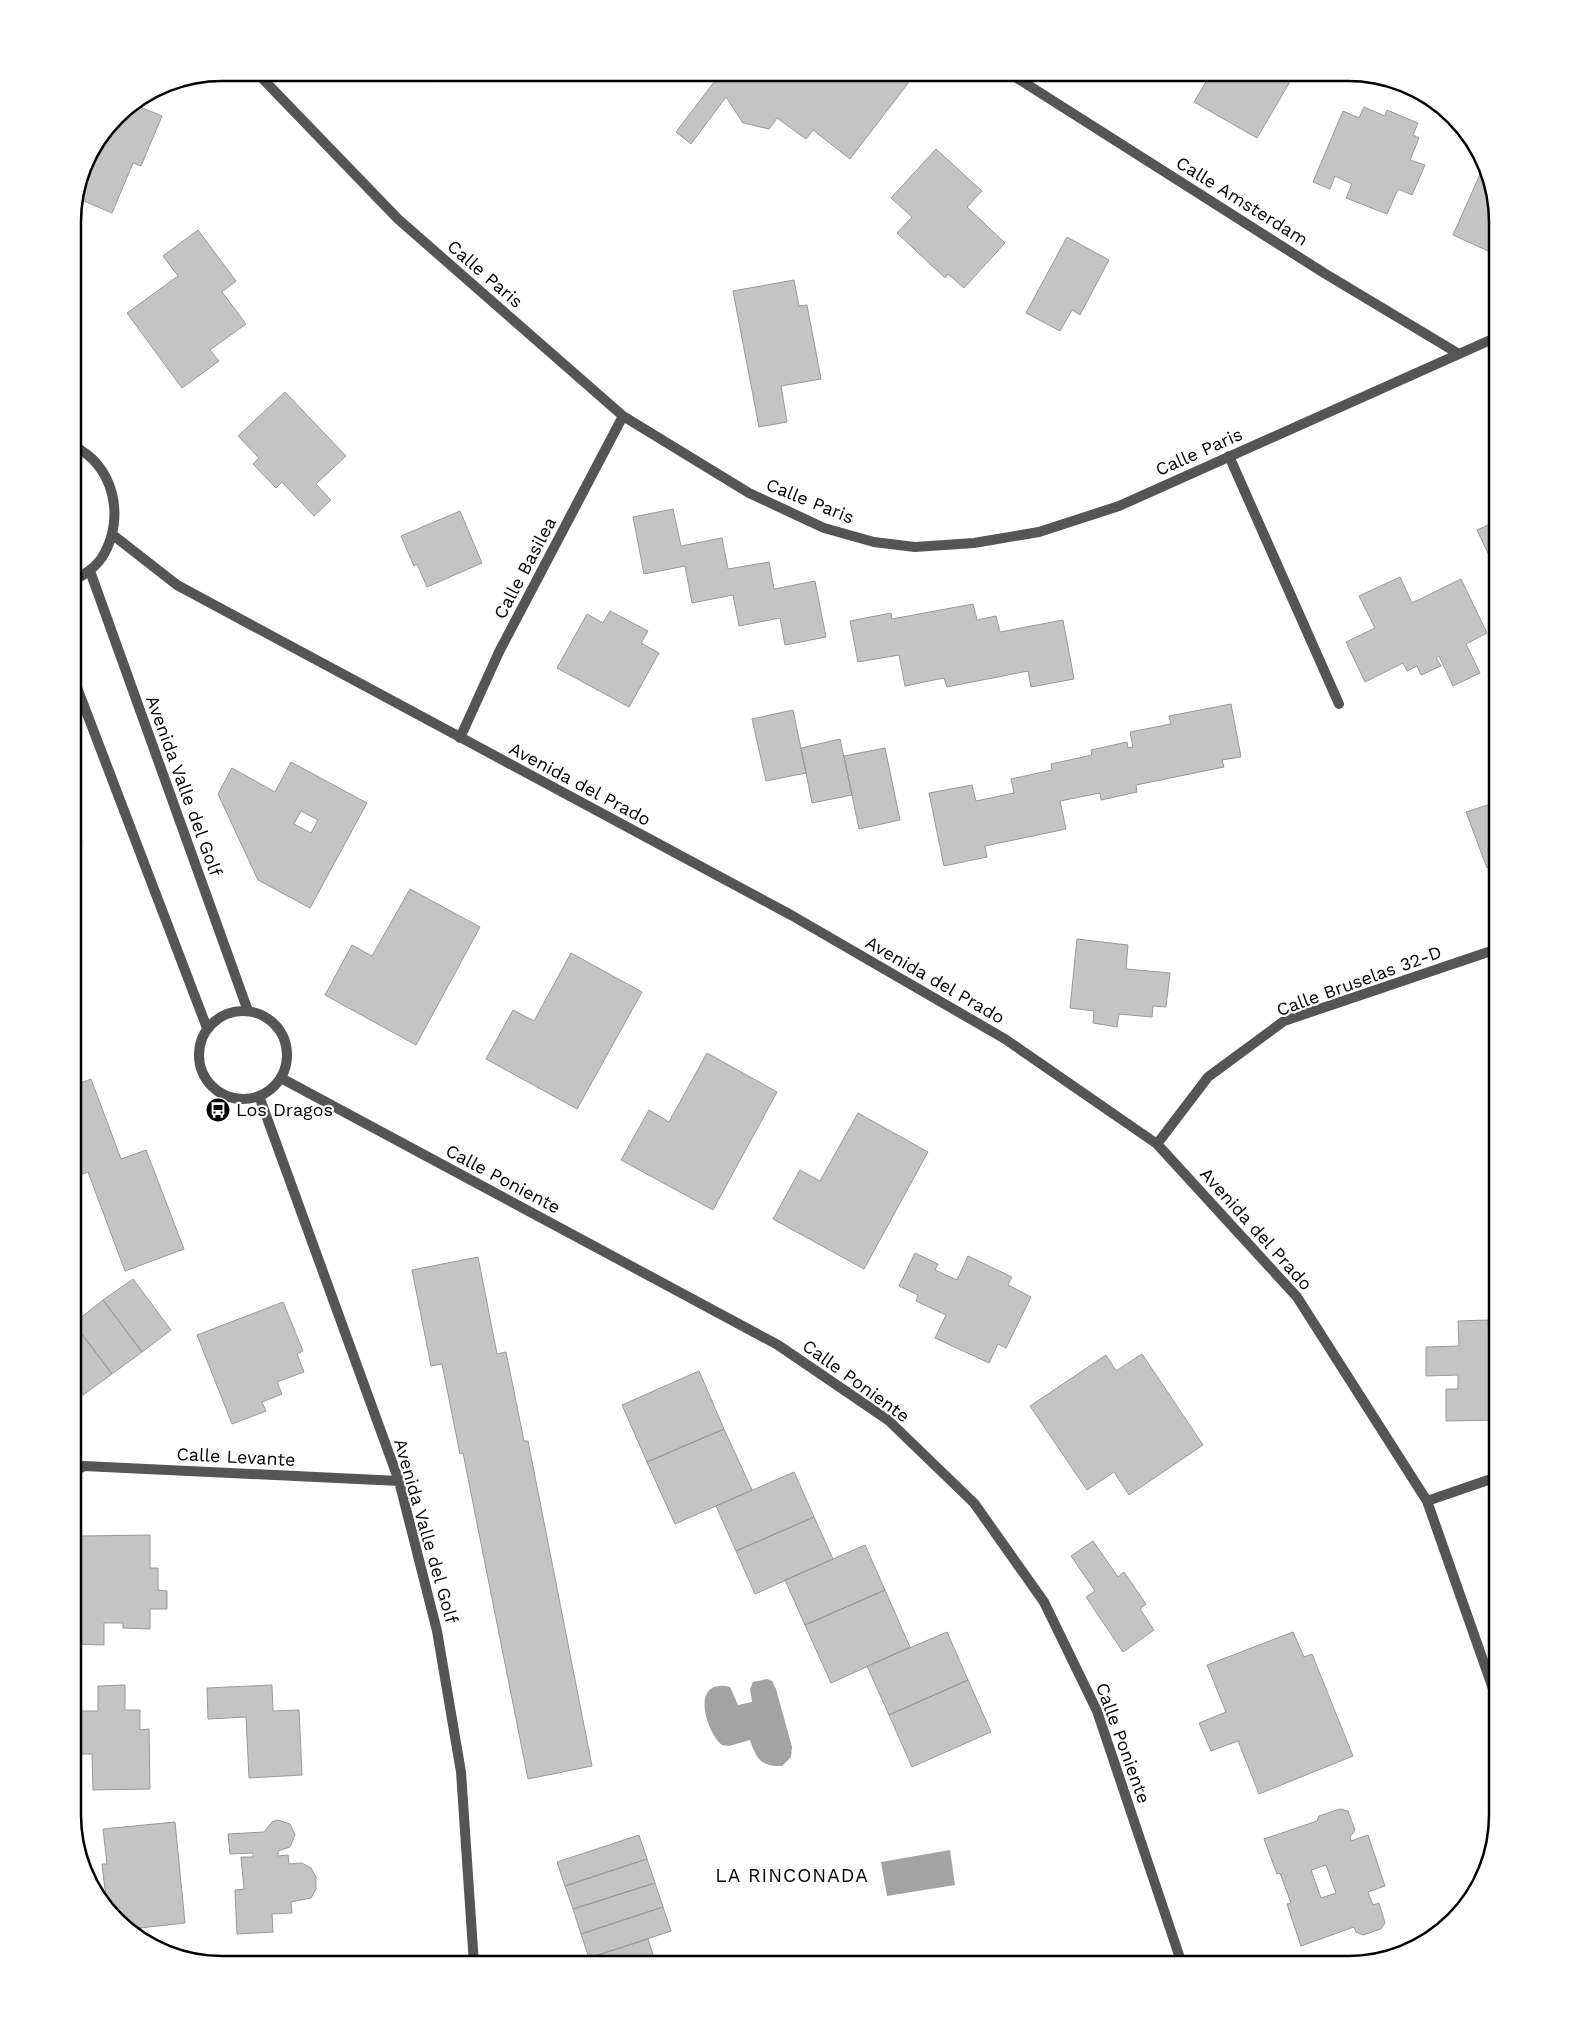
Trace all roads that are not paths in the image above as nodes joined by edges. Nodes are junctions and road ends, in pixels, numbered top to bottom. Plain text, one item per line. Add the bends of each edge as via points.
1 (267, 82) edge
2 (1023, 82) edge
3 (1489, 341) edge
4 (1459, 354) junction
5 (623, 416) junction
6 (82, 450) edge
7 (1229, 456) junction
8 (113, 535) junction
9 (90, 571) junction
10 (82, 576) edge
11 (82, 700) edge
12 (1339, 704) dead end
13 (460, 738) junction
14 (1489, 952) edge
15 (248, 1012) junction
16 (207, 1028) junction
17 (281, 1078) junction
18 (259, 1096) junction
19 (1157, 1144) junction
20 (81, 1468) edge
21 (1489, 1480) edge
22 (399, 1481) junction
23 (1427, 1501) junction
24 (1489, 1675) edge
25 (473, 1956) edge
26 (1179, 1956) edge

1 - 5 street, Calle Paris via 398,219
2 - 4 street, Calle Amsterdam via 1324,273
3 - 4 street, Calle Paris
4 - 7 street, Calle Paris
5 - 7 street, Calle Paris via 749,493 824,528 874,542 915,547 974,543 1039,532 1119,506
5 - 13 street, Calle Basilea via 499,652
6 - 8 street via 105,474 115,504
7 - 12 street
8 - 9 street
8 - 13 street, Avenida del Prado via 177,585
9 - 10 street
9 - 15 street, Avenida Valle del Golf
11 - 16 street
13 - 19 street, Avenida del Prado via 791,915 997,1034
14 - 19 street, Calle Bruselas 32-D via 1284,1021 1208,1077
15 - 16 street via 233,1012
15 - 17 street via 265,1017 278,1028 286,1044 287,1062
16 - 18 street via 198,1049 201,1072 215,1090 236,1099
17 - 18 street via 276,1086
17 - 26 street, Calle Poniente via 778,1345 888,1420 974,1503 1044,1602 1097,1711
18 - 22 street, Avenida Valle del Golf
19 - 23 street, Avenida del Prado via 1297,1297
20 - 22 street, Calle Levante
21 - 23 street
22 - 25 street, Avenida Valle del Golf via 438,1630 461,1772
23 - 24 street, Avenida del Prado

